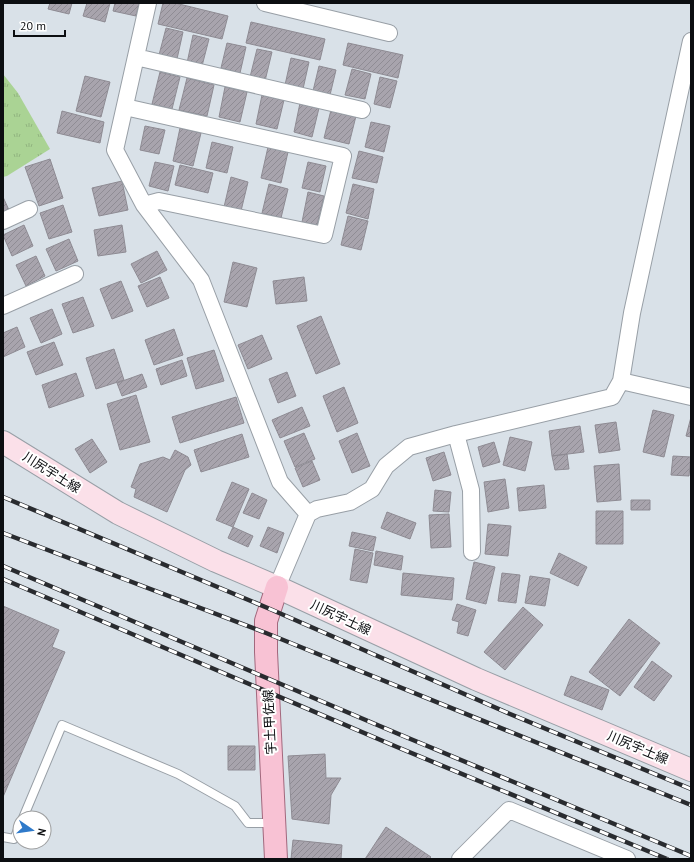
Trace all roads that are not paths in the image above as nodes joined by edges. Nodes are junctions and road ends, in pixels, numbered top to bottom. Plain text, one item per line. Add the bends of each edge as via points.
1 (148, 3) edge
2 (265, 3) edge
3 (389, 32) dead end
4 (691, 41) edge
5 (136, 57) junction
6 (125, 107) junction
7 (362, 110) dead end
8 (144, 205) junction
9 (30, 209) dead end
10 (3, 221) edge
11 (74, 274) dead end
12 (3, 306) edge
13 (621, 381) junction
14 (691, 397) edge
15 (456, 434) junction
16 (3, 442) edge
17 (308, 514) junction
18 (472, 552) dead end
19 (277, 587) junction
20 (691, 770) edge
21 (26, 810) edge
22 (274, 823) junction
23 (276, 859) edge
24 (460, 859) edge
25 (627, 859) edge

1 - 5 street
2 - 3 street
4 - 13 street via 632,313
5 - 6 street
5 - 7 street
6 - 8 street via 115,150
6 - 8 street via 343,156 324,235 159,201
8 - 17 street via 201,280 280,482
9 - 10 street
11 - 12 street
13 - 14 street
13 - 15 street via 612,397
15 - 17 street via 409,447 386,466 372,489 350,502 317,508
15 - 18 street via 471,490
16 - 19 main road, 川尻宇土線 via 118,513 216,561
17 - 19 street
19 - 20 main road, 川尻宇土線 via 476,679
19 - 22 main road, 宇土甲佐線 via 266,621
21 - 22 lane via 62,725 178,774 235,806 248,823
22 - 23 main road, 宇土甲佐線
24 - 25 street via 509,810

